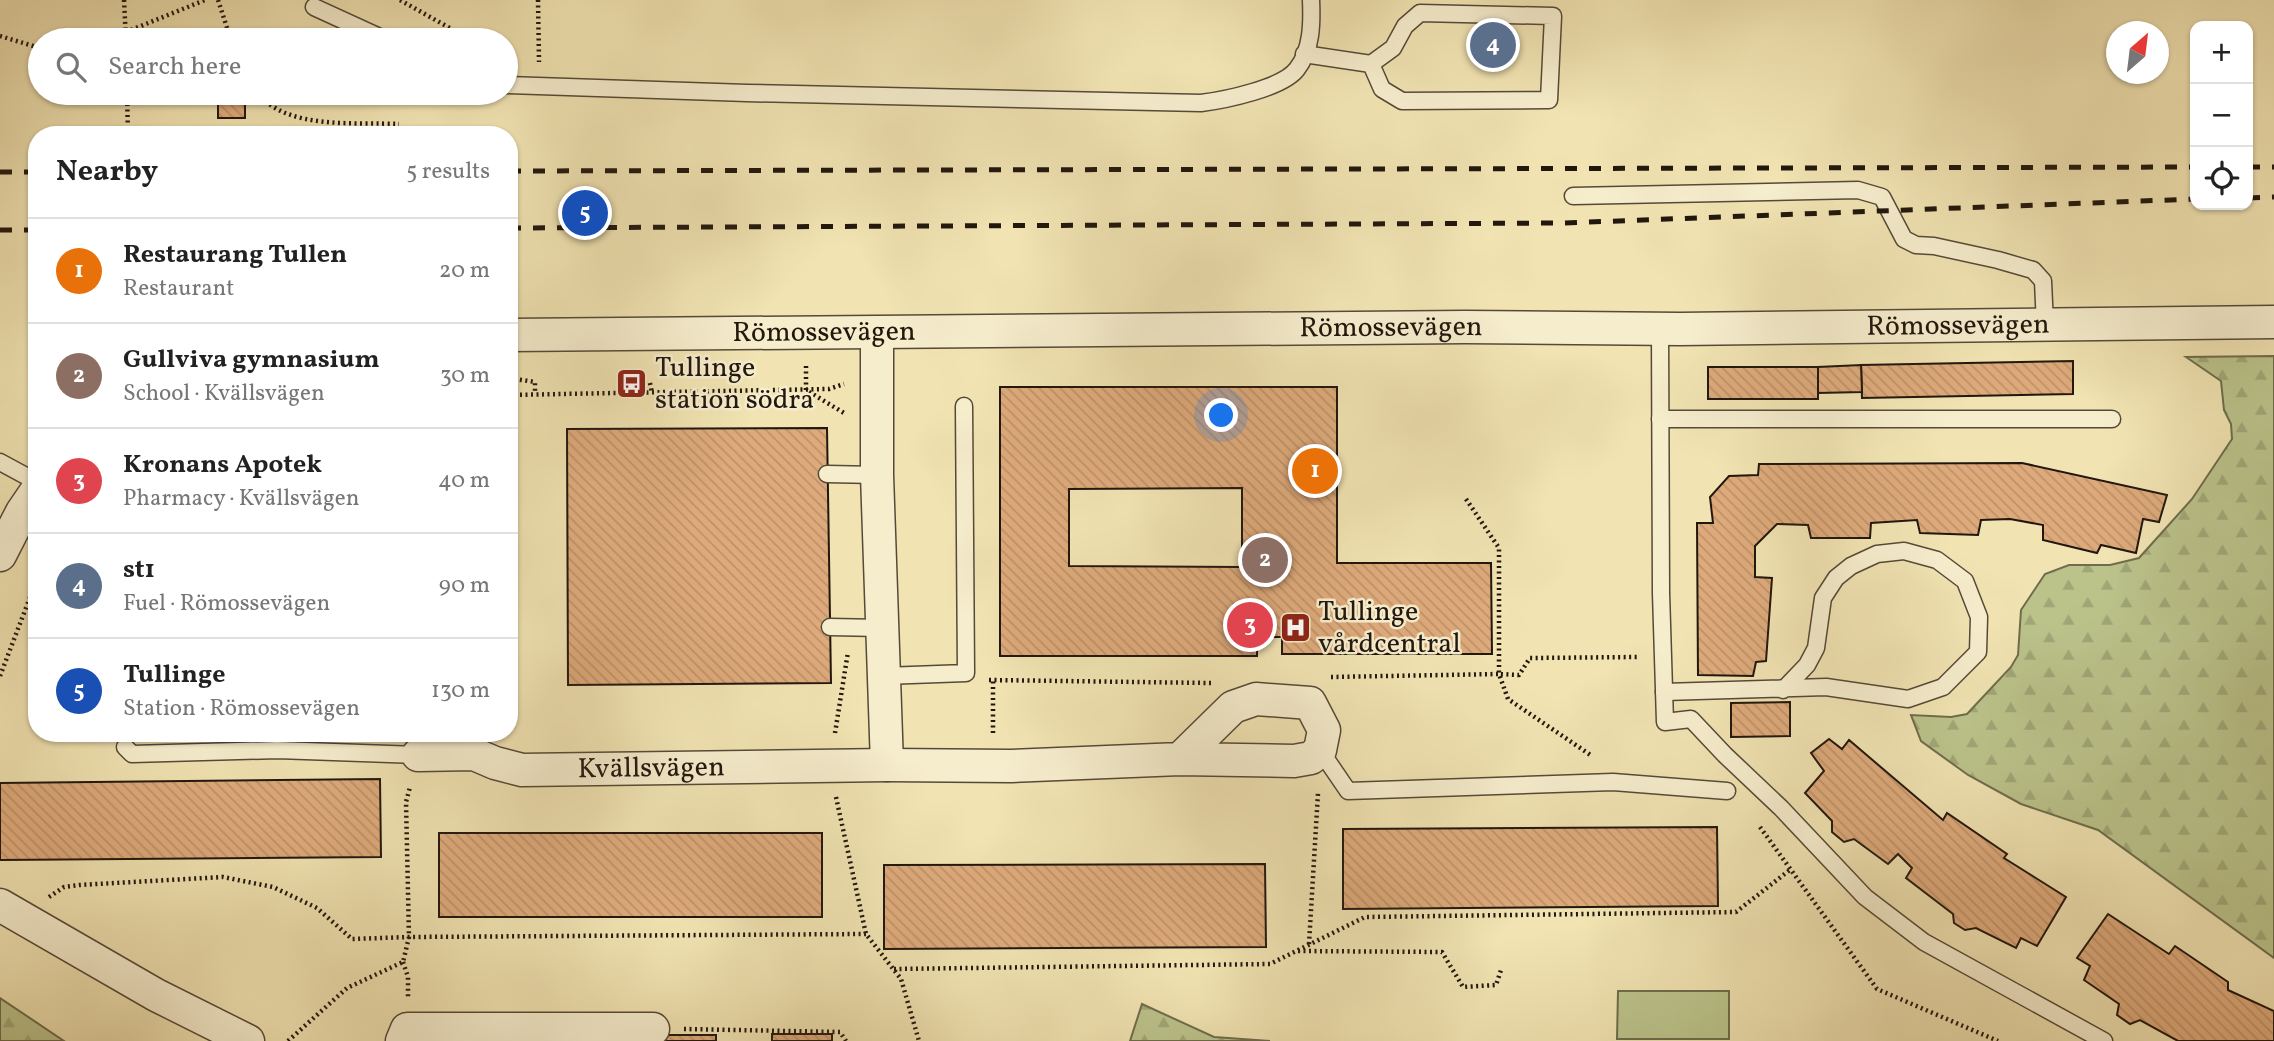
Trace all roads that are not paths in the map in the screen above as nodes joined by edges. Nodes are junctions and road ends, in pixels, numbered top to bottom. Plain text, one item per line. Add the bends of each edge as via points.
1 (1311, 0) edge
2 (314, 7) dead end
3 (360, 28) edge
4 (1304, 54) junction
5 (1371, 64) junction
6 (518, 86) edge
7 (1573, 196) dead end
8 (2274, 322) edge
9 (2045, 325) junction
10 (1660, 328) junction
11 (877, 334) junction
12 (518, 335) edge
13 (964, 406) dead end
14 (1660, 419) junction
15 (2112, 419) dead end
16 (0, 462) edge
17 (827, 474) dead end
18 (877, 475) junction
19 (28, 477) edge
20 (28, 503) edge
21 (0, 555) edge
22 (830, 627) dead end
23 (881, 628) junction
24 (884, 676) junction
25 (1783, 690) junction
26 (1664, 692) junction
27 (125, 747) dead end
28 (1320, 750) junction
29 (418, 755) joint
30 (1180, 759) junction
31 (887, 765) junction
32 (1727, 791) road end
33 (0, 905) edge
34 (653, 1029) road end
35 (248, 1041) edge
36 (401, 1041) edge
37 (2104, 1041) edge

1 - 4 lane
2 - 3 lane
4 - 5 lane
4 - 6 lane via 1285,80 1229,99 1201,103
5 - 5 lane via 1382,89 1402,101 1549,100 1553,16 1420,13 1405,26 1393,48
7 - 9 lane via 1873,193 1882,197 1904,239 1916,245 2033,271 2043,281
8 - 9 street, Römossevägen
9 - 10 street, Römossevägen
10 - 11 street, Römossevägen
10 - 14 lane
11 - 12 street, Römossevägen
11 - 18 street
13 - 24 lane via 966,673
14 - 15 lane
14 - 26 lane
16 - 19 lane
17 - 18 lane
18 - 23 street
20 - 21 street
22 - 23 lane
23 - 24 street
24 - 31 street
25 - 25 lane via 1826,687 1908,699 1942,687 1978,652 1979,617 1965,581 1937,560 1904,551 1877,554 1851,566 1823,598 1816,648
25 - 26 lane
26 - 37 lane via 1665,722 1691,719 1865,897 1924,942
27 - 29 lane via 132,754 277,750
28 - 30 street, Kvällsvägen via 1311,758 1294,761
28 - 30 street via 1324,730 1310,703 1256,699 1233,707
28 - 32 lane via 1348,791 1613,782
29 - 31 street, Kvällsvägen via 474,754 522,770
30 - 31 street, Kvällsvägen
33 - 35 street via 156,995
34 - 36 street via 407,1029

